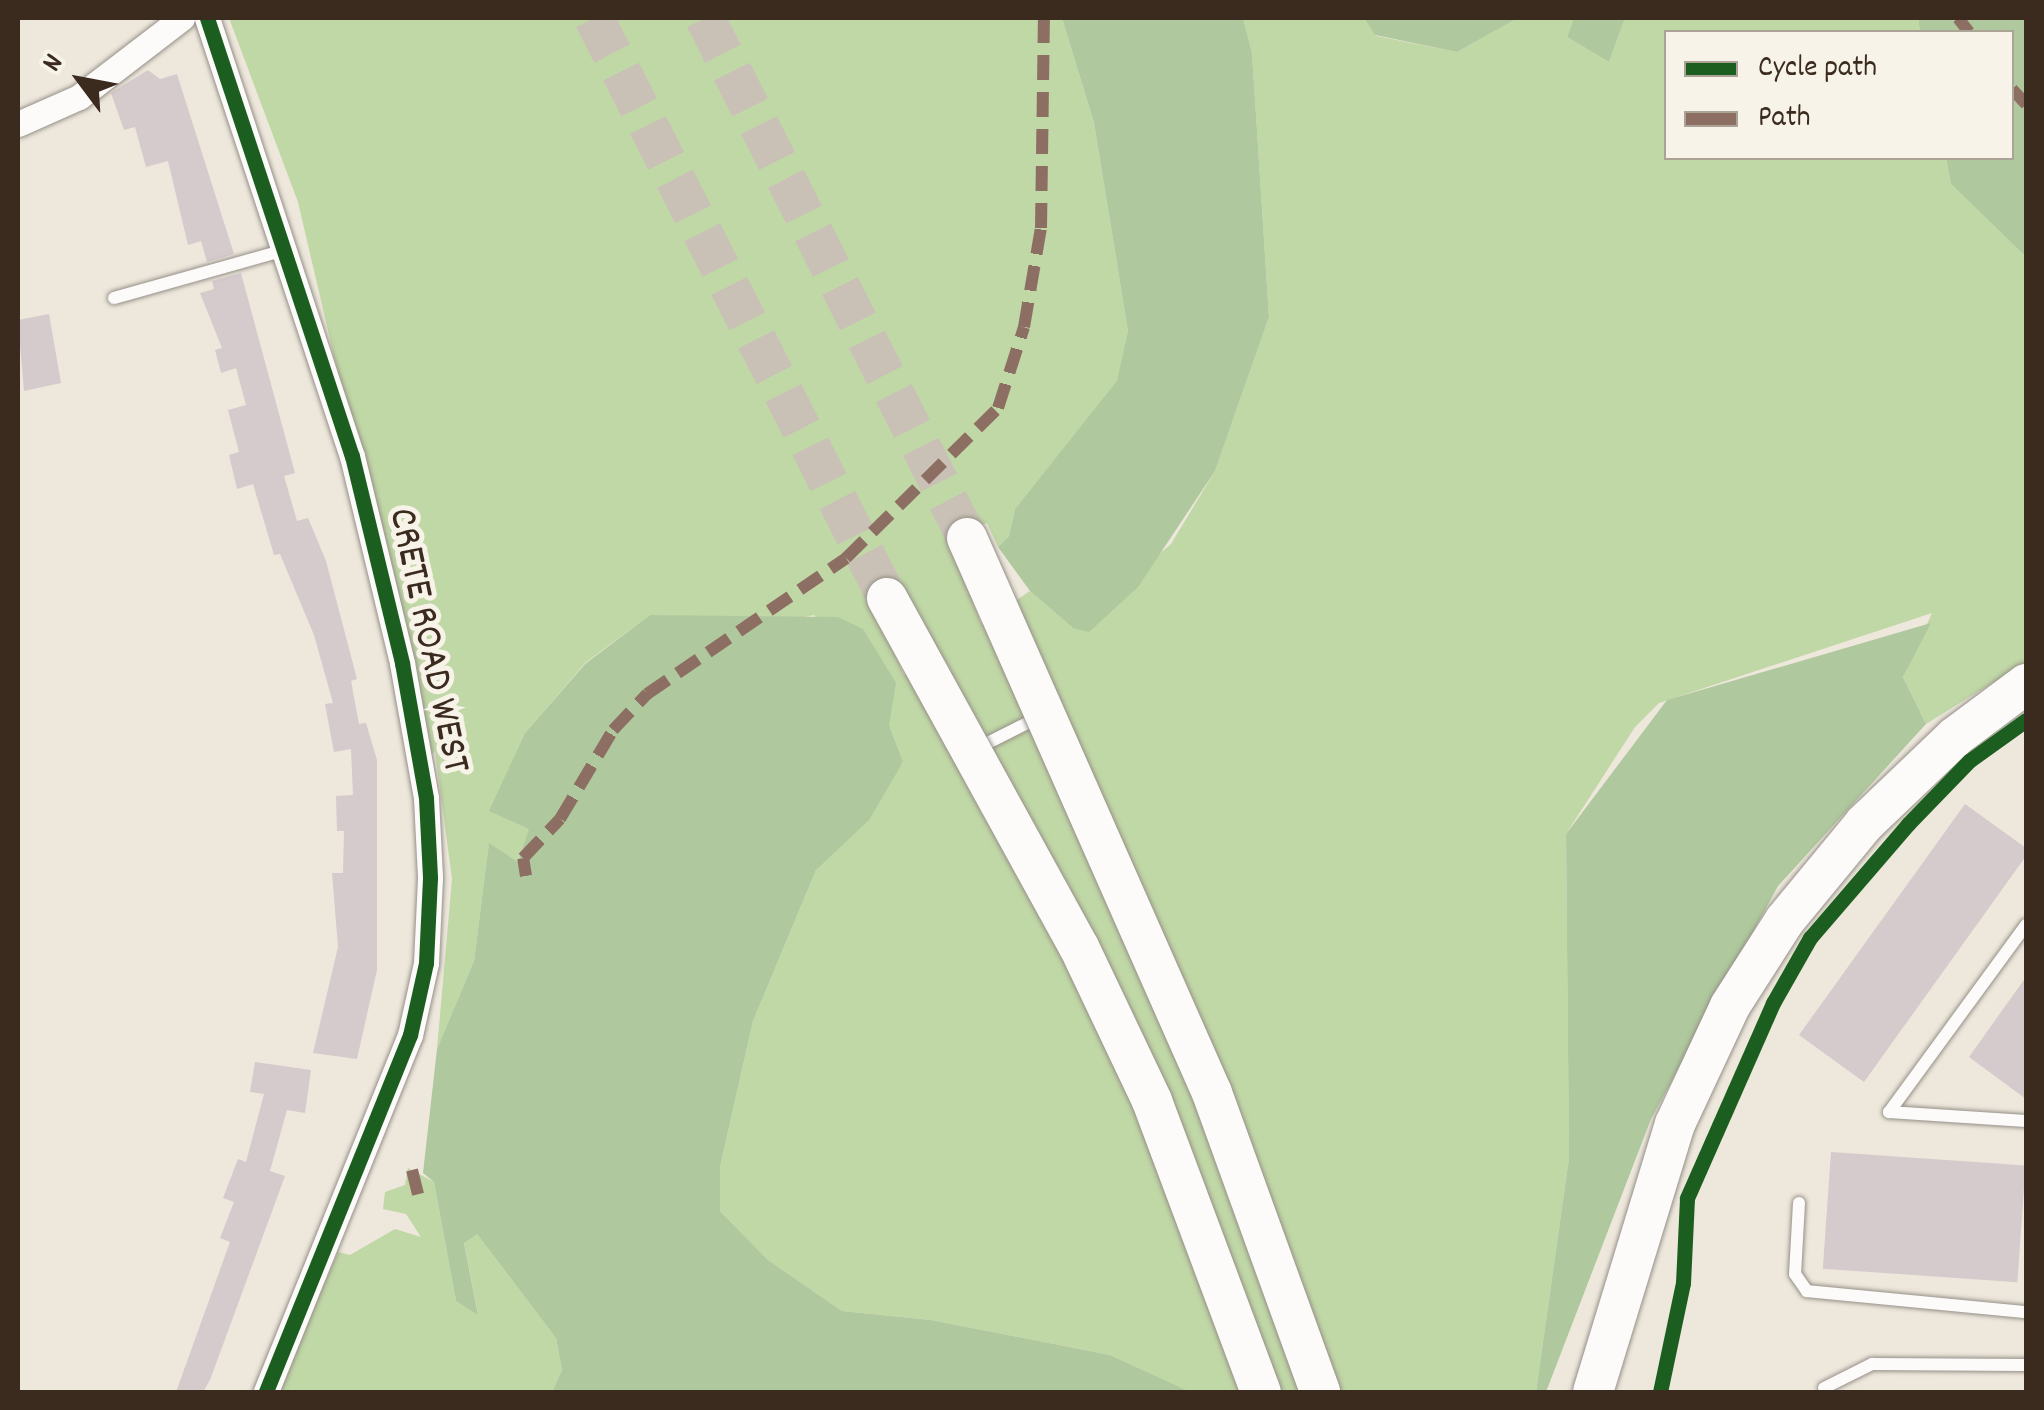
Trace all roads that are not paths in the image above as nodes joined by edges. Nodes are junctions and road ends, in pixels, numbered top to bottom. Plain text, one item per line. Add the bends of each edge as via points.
1 (182, 18) edge
2 (206, 18) edge
3 (18, 124) edge
4 (286, 250) junction
5 (114, 298) dead end
6 (967, 538) tunnel mouth
7 (887, 598) tunnel mouth
8 (2026, 684) edge
9 (1044, 714) junction
10 (971, 751) junction
11 (2026, 925) edge
12 (2026, 1121) edge
13 (1799, 1203) dead end
14 (2026, 1312) edge
15 (2026, 1364) edge
16 (1605, 1382) edge
17 (1824, 1388) dead end
18 (266, 1392) edge
19 (1261, 1392) edge
20 (1320, 1392) edge

1 - 3 street via 78,96
2 - 4 street, CRETE ROAD WEST
4 - 5 lane
4 - 18 street, CRETE ROAD WEST via 352,456 402,663 426,798 430,916 410,1035
6 - 9 highway, bridge
7 - 10 highway, bridge
8 - 16 highway via 1955,738 1864,824 1785,920 1730,1006 1675,1124
9 - 10 lane
9 - 20 highway, bridge via 1212,1093
10 - 19 highway, bridge via 1080,947 1152,1101
11 - 12 lane via 1888,1112
13 - 14 lane via 1795,1274 1807,1291
15 - 17 lane via 1872,1364

